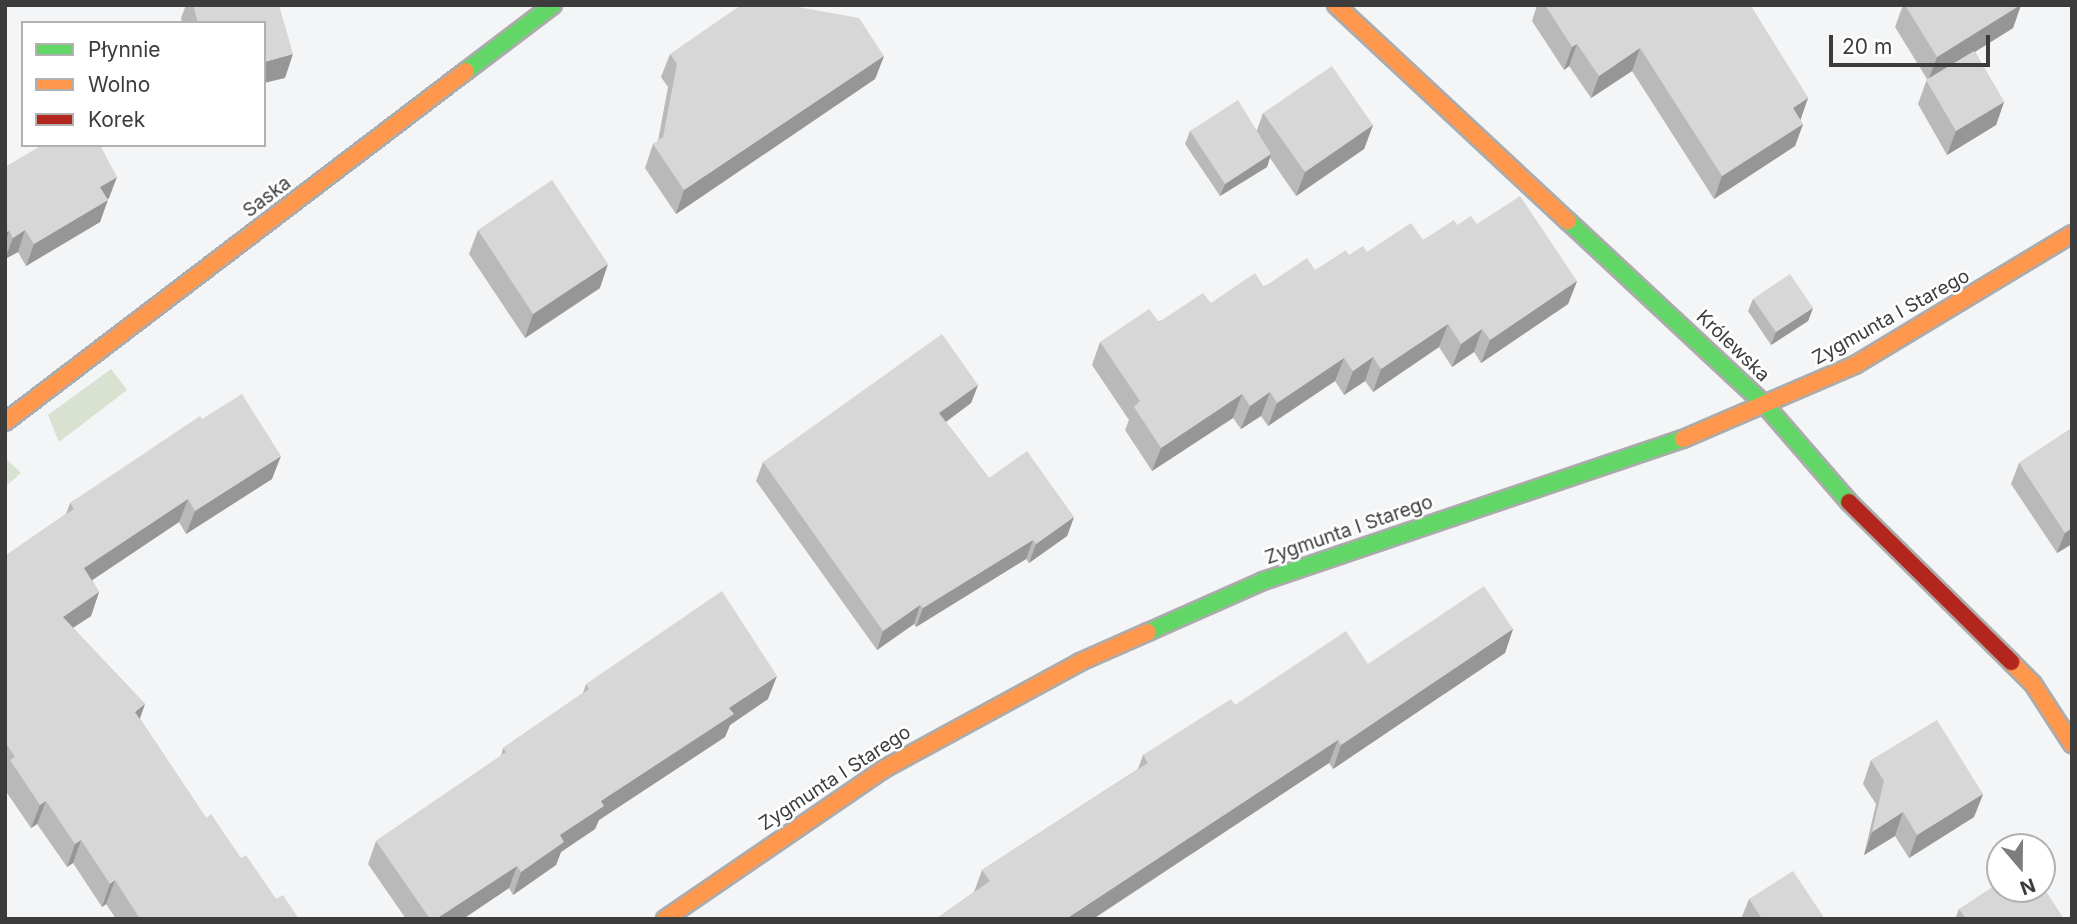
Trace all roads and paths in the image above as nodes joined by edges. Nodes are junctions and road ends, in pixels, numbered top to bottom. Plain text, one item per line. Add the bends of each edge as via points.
1 (554, 5) edge
2 (1336, 5) edge
3 (2072, 234) edge
4 (1765, 405) junction
5 (5, 422) edge
6 (2072, 744) edge
7 (665, 919) edge

1 - 5 street, Saska
2 - 4 street, Królewska
3 - 4 street, Zygmunta I Starego via 1920,329 1855,365
4 - 6 street, Królewska via 1839,492 2033,684
4 - 7 street, Zygmunta I Starego via 1607,469 1263,581 1080,662 884,769

